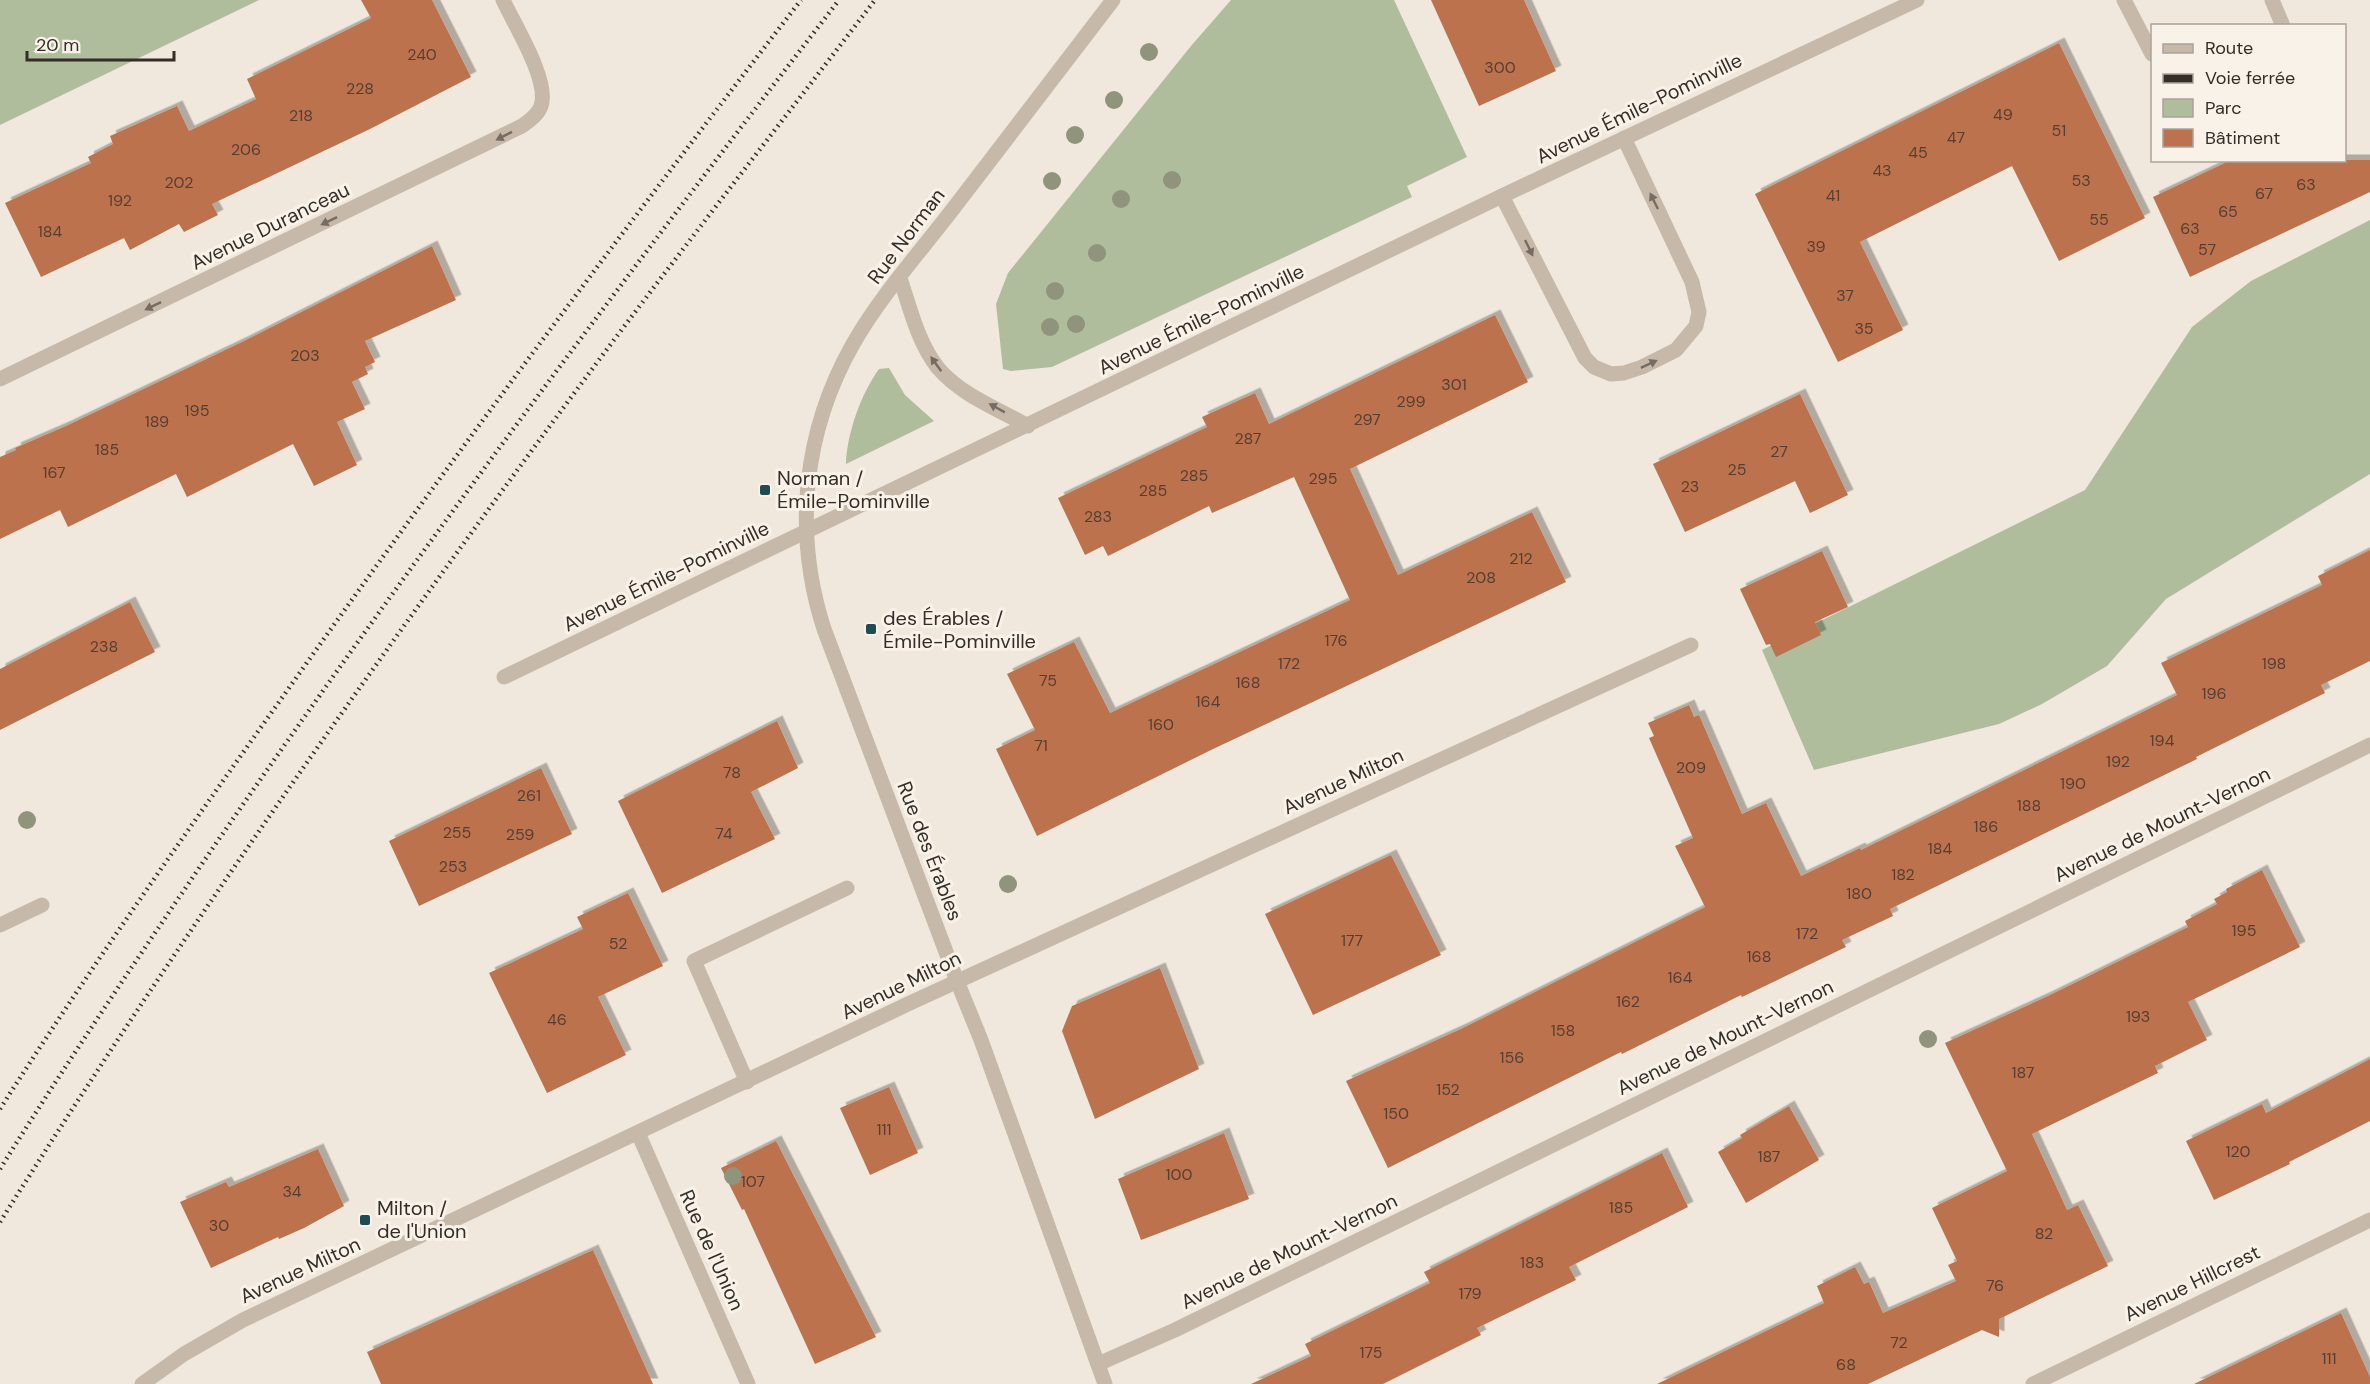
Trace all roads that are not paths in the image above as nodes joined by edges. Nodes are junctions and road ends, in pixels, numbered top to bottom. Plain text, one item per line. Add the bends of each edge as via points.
1 (502, 0) edge
2 (1113, 0) edge
3 (1917, 0) edge
4 (2124, 0) edge
5 (2272, 0) edge
6 (1886, 7) edge
7 (2282, 24) edge
8 (2151, 52) edge
9 (1624, 138) junction
10 (1502, 196) junction
11 (900, 278) junction
12 (0, 379) edge
13 (1028, 426) junction
14 (807, 532) junction
15 (1691, 645) dead end
16 (504, 677) dead end
17 (2370, 746) edge
18 (847, 888) dead end
19 (42, 904) dead end
20 (0, 925) edge
21 (957, 981) junction
22 (747, 1082) junction
23 (638, 1133) junction
24 (2370, 1220) edge
25 (1098, 1364) junction
26 (142, 1384) edge
27 (748, 1384) edge
28 (1105, 1384) edge
29 (2033, 1384) edge

1 -> 12 street, Avenue Duranceau via 541,81 541,107 533,118
2 - 11 street, Rue Norman
3 - 6 street, Avenue Émile-Pominville
4 - 8 street
5 - 7 street
6 - 9 street, Avenue Émile-Pominville
9 - 10 street, Avenue Émile-Pominville
10 -> 9 street via 1594,367 1611,374 1651,363 1676,350 1687,339 1699,312 1692,282
10 - 13 street, Avenue Émile-Pominville
13 -> 11 street via 965,391 938,367 917,328
11 - 14 street, Rue Norman via 854,342 820,421 807,487
13 - 14 street, Avenue Émile-Pominville
14 - 16 street, Avenue Émile-Pominville
14 - 21 street, Rue des Érables via 810,576 824,629
15 - 21 street, Avenue Milton
17 - 25 street, Avenue de Mount-Vernon
18 - 22 street via 694,961
19 - 20 street
21 - 22 street, Avenue Milton
21 - 25 street, Rue des Érables
22 - 23 street, Avenue Milton
23 - 26 street, Avenue Milton via 243,1320
23 - 27 street, Rue de l'Union
24 - 29 street, Avenue Hillcrest
25 - 28 street, Rue des Érables

